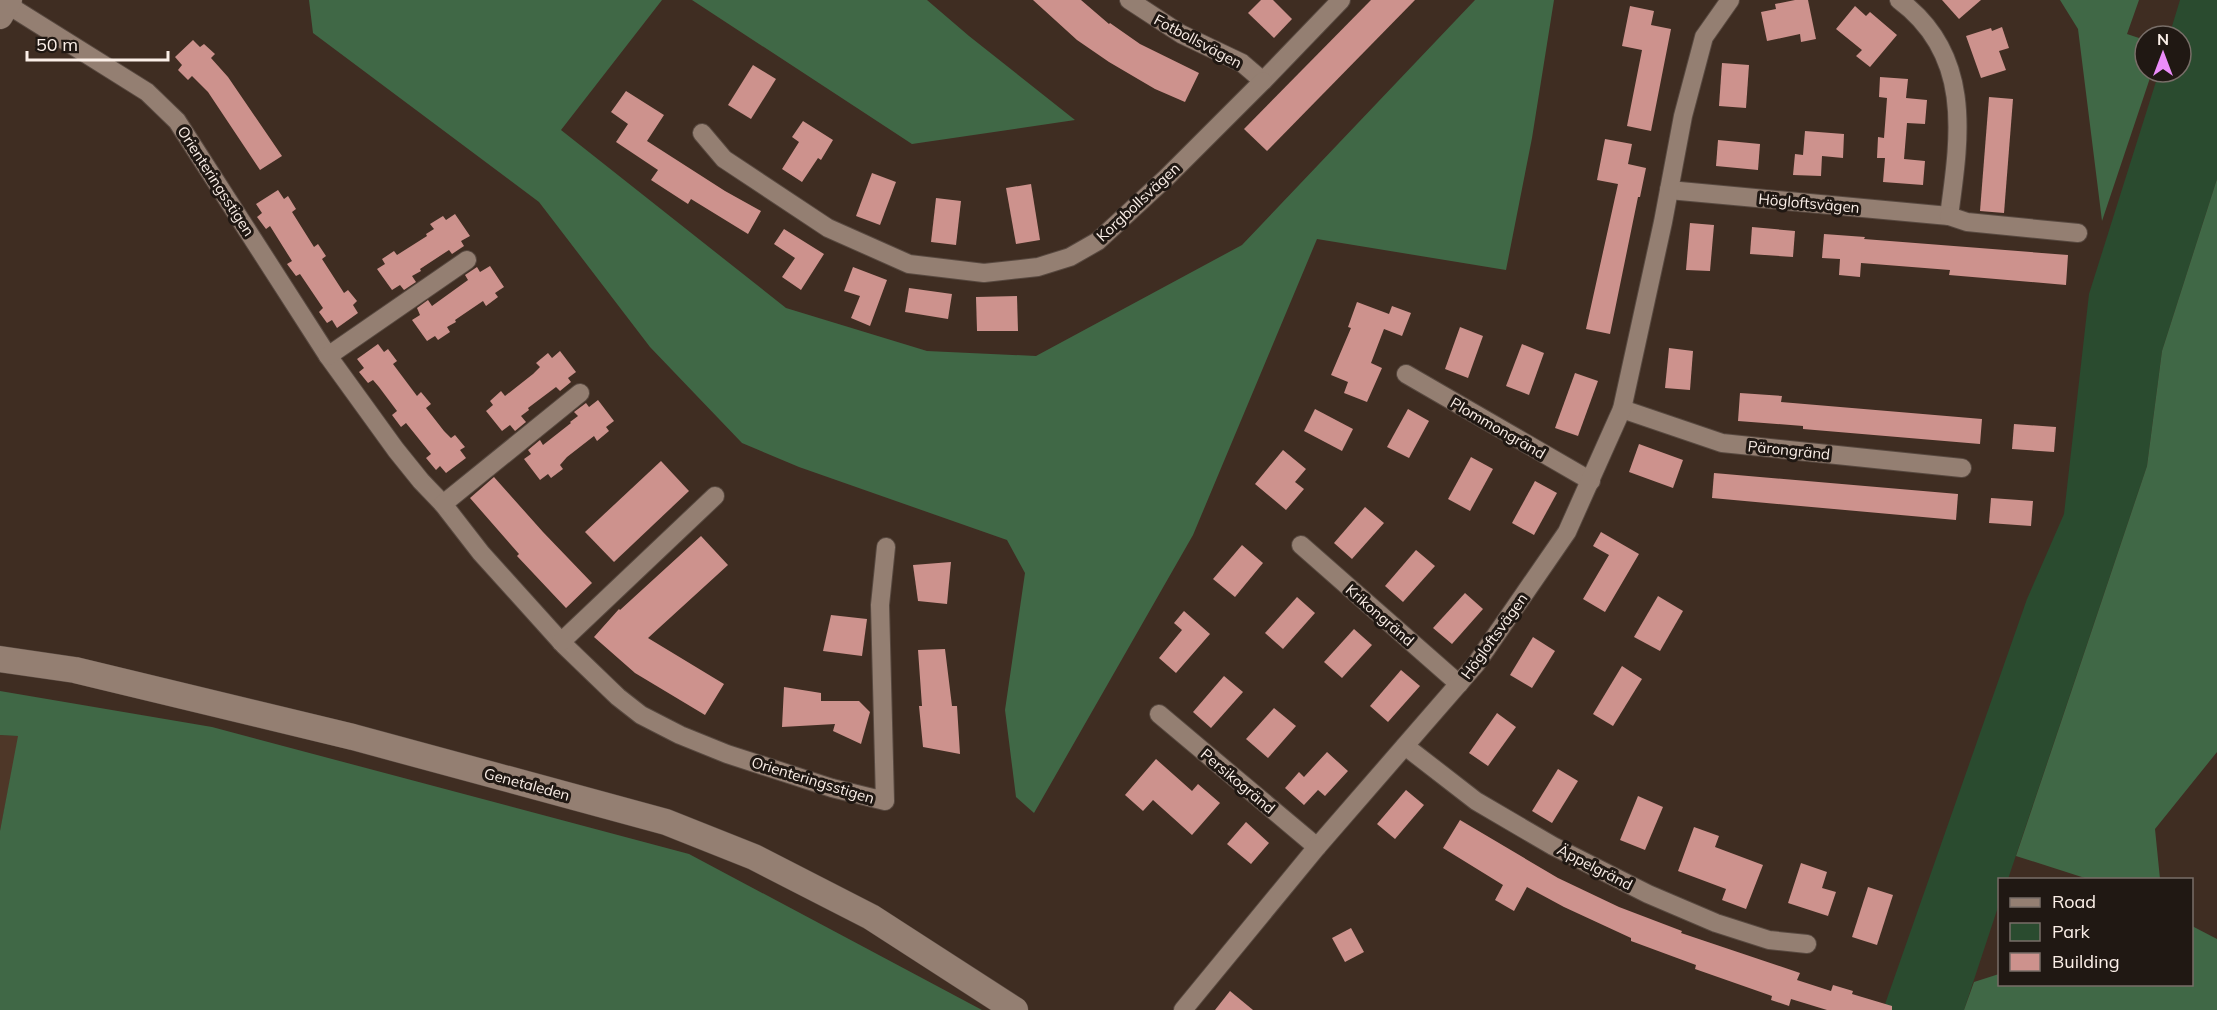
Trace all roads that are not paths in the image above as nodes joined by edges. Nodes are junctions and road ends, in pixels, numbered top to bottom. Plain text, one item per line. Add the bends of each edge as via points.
1 (1129, 0) edge
2 (1341, 0) edge
3 (1730, 0) edge
4 (1899, 0) edge
5 (4, 5) edge
6 (1263, 81) junction
7 (702, 133) dead end
8 (1669, 190) junction
9 (1949, 216) junction
10 (2078, 233) dead end
11 (467, 260) dead end
12 (328, 356) junction
13 (1406, 375) dead end
14 (580, 393) dead end
15 (1622, 409) junction
16 (1962, 468) dead end
17 (1591, 481) junction
18 (715, 496) dead end
19 (443, 504) junction
20 (1301, 545) dead end
21 (886, 547) dead end
22 (561, 642) junction
23 (0, 659) edge
24 (1459, 684) junction
25 (1159, 714) dead end
26 (1405, 746) junction
27 (1317, 847) junction
28 (1807, 944) dead end
29 (1015, 1010) edge
30 (1183, 1010) edge

1 - 6 street, Fotbollsvägen via 1181,34 1242,63
2 - 6 street
3 - 8 street, Högloftsvägen via 1704,37
4 - 9 street via 1937,40 1954,76 1959,127
5 - 12 street, Orienteringsstigen via 147,92 177,121
6 - 7 street, Korgbollsvägen via 1098,241 1070,257 1038,267 984,273 909,264 828,228 724,159
8 - 9 street, Högloftsvägen
8 - 15 street, Högloftsvägen
9 - 10 street, Högloftsvägen via 1967,222
11 - 12 street
12 - 19 street, Orienteringsstigen via 396,450
13 - 17 street, Plommongränd
14 - 19 street
15 - 16 street, Pärongränd via 1722,443
15 - 17 street, Högloftsvägen
17 - 24 street, Högloftsvägen via 1567,532
18 - 22 street
19 - 22 street, Orienteringsstigen
20 - 24 street, Krikongränd
21 - 22 street, Orienteringsstigen via 880,605 885,801 727,754 680,735 641,715
23 - 29 main road, Genetaleden via 75,670 341,734 666,822 754,857 860,912
24 - 26 street, Högloftsvägen
25 - 27 street, Persikogränd
26 - 27 street, Högloftsvägen
26 - 28 street, Äppelgränd via 1476,801 1648,894 1759,937
27 - 30 street, Högloftsvägen

